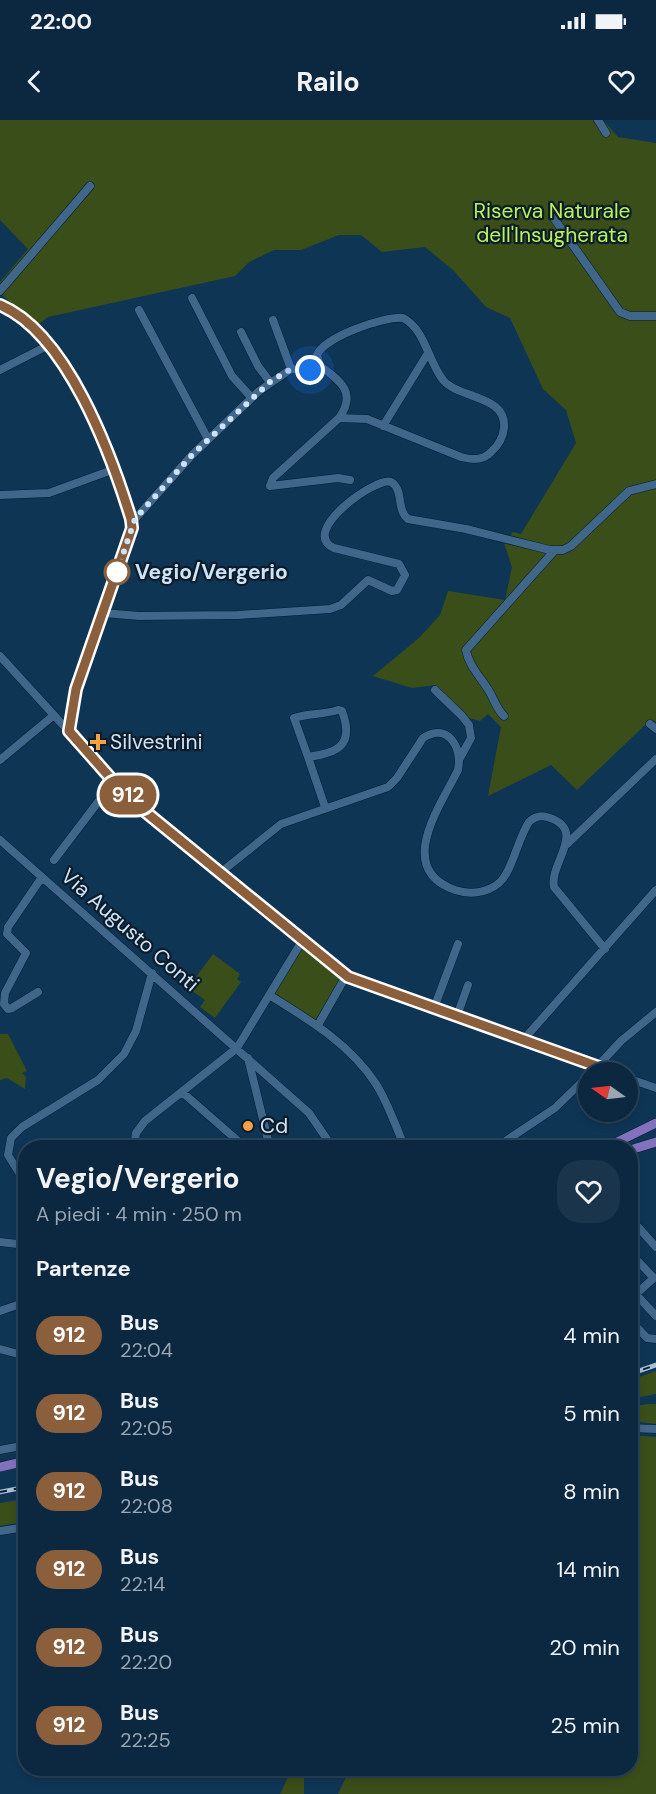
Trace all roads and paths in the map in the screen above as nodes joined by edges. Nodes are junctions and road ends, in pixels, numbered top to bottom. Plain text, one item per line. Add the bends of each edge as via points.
1 (598, 120) edge
2 (606, 134) dead end
3 (90, 186) dead end
4 (553, 217) dead end
5 (0, 291) edge
6 (192, 298) dead end
7 (0, 305) edge
8 (139, 310) dead end
9 (656, 316) edge
10 (273, 320) dead end
11 (241, 332) dead end
12 (49, 345) junction
13 (428, 353) junction
14 (320, 366) junction
15 (291, 369) junction
16 (0, 370) edge
17 (270, 382) junction
18 (251, 398) junction
19 (339, 418) junction
20 (383, 426) junction
21 (208, 439) junction
22 (112, 470) junction
23 (350, 480) dead end
24 (656, 484) edge
25 (0, 495) edge
26 (132, 528) junction
27 (555, 550) junction
28 (104, 613) junction
29 (0, 656) edge
30 (435, 690) dead end
31 (54, 715) junction
32 (504, 716) dead end
33 (69, 731) junction
34 (308, 757) junction
35 (460, 758) junction
36 (656, 759) edge
37 (0, 760) edge
38 (114, 782) junction
39 (325, 807) junction
40 (0, 840) edge
41 (567, 844) junction
42 (54, 860) dead end
43 (220, 873) junction
44 (42, 877) junction
45 (656, 890) edge
46 (302, 942) junction
47 (458, 944) dead end
48 (605, 949) junction
49 (152, 973) junction
50 (346, 976) junction
51 (468, 985) dead end
52 (38, 992) dead end
53 (269, 996) junction
54 (434, 1008) junction
55 (656, 1012) edge
56 (457, 1016) junction
57 (318, 1025) junction
58 (524, 1039) junction
59 (237, 1048) junction
60 (248, 1058) junction
61 (601, 1062) edge
62 (578, 1063) edge
63 (638, 1082) edge
64 (578, 1086) edge
65 (656, 1088) edge
66 (182, 1092) junction
67 (656, 1123) edge
68 (135, 1140) edge
69 (237, 1140) edge
70 (268, 1140) edge
71 (328, 1140) edge
72 (401, 1140) edge
73 (507, 1140) edge
74 (621, 1140) edge
75 (656, 1142) edge
76 (638, 1148) edge
77 (18, 1167) edge
78 (638, 1227) edge
79 (0, 1242) edge
80 (18, 1244) edge
81 (656, 1247) edge
82 (638, 1261) edge
83 (655, 1279) edge
84 (638, 1288) edge
85 (638, 1296) edge
86 (18, 1305) edge
87 (0, 1311) edge
88 (656, 1316) edge
89 (638, 1328) edge
90 (656, 1339) edge
91 (0, 1349) edge
92 (18, 1354) edge
93 (638, 1428) edge
94 (656, 1429) edge
95 (18, 1447) edge
96 (0, 1450) edge
97 (18, 1463) edge
98 (0, 1467) edge
99 (18, 1528) edge
100 (0, 1531) edge

1 - 2 street
3 - 5 street
4 - 9 street via 620,312 635,317
6 - 18 street via 232,376
7 - 12 street
8 - 21 street
10 - 15 street
11 - 17 street
12 - 16 street
12 - 22 street via 80,390
13 - 14 street via 416,327 395,317 324,344 317,355
13 - 20 street
13 - 20 street via 449,385 487,401 501,412 504,427 498,445 484,458 466,458
14 - 15 street via 314,370
14 - 19 street via 340,383 348,396
15 - 17 street
17 - 18 street
18 - 21 street
19 - 20 street via 361,418
19 - 23 street via 270,485
21 - 26 street via 150,501
22 - 25 street via 45,494
22 - 26 street
24 - 27 street via 629,491 571,546
26 - 28 street
27 - 28 street via 408,519 401,510 394,485 379,483 331,519 325,528 325,540 334,548 399,564 405,580 394,591 368,580 346,601 330,609 238,615
27 - 32 street via 466,650 475,674
28 - 33 street via 76,689
29 - 31 street
30 - 35 street via 468,725 471,738
31 - 33 street
31 - 37 street
33 - 38 street
34 - 34 street via 333,753 341,746 345,732 341,710 294,718
34 - 39 street
35 - 39 street via 450,739 429,734 390,785
35 - 41 street via 424,842 428,865 439,881 450,889 467,893 485,891 497,884 527,824 537,817 559,823
36 - 41 street
38 - 42 street
38 - 43 street
39 - 43 street via 273,828
40 - 44 street, Via Augusto Conti
41 - 48 street via 554,874 554,887
43 - 46 street
44 - 49 street, Via Augusto Conti
44 - 52 street via 8,927 7,934 26,953 5,993 4,1004 11,1009
45 - 48 street
46 - 50 street
46 - 53 street
47 - 54 street
48 - 58 street
49 - 59 street, Via Augusto Conti
49 - 77 street via 136,1031 124,1054 98,1080 12,1136 8,1153
50 - 54 street
50 - 57 street
51 - 56 street
53 - 57 street
53 - 59 street
54 - 56 street
55 - 61 street
56 - 58 street
57 - 72 street via 373,1081
58 - 62 street
59 - 60 street, Via Augusto Conti
59 - 66 street
60 - 70 street
60 - 71 street, Via Augusto Conti via 312,1115
63 - 65 street
64 - 73 street via 555,1108
66 - 68 street via 145,1121
66 - 69 street
67 - 74 main road
75 - 76 main road
78 - 81 street
79 - 80 street
82 - 83 street
83 - 84 street
85 - 88 street
86 - 87 street
89 - 90 street via 647,1338
91 - 92 street
93 - 94 street
95 - 96 street
97 - 98 main road
99 - 100 street

